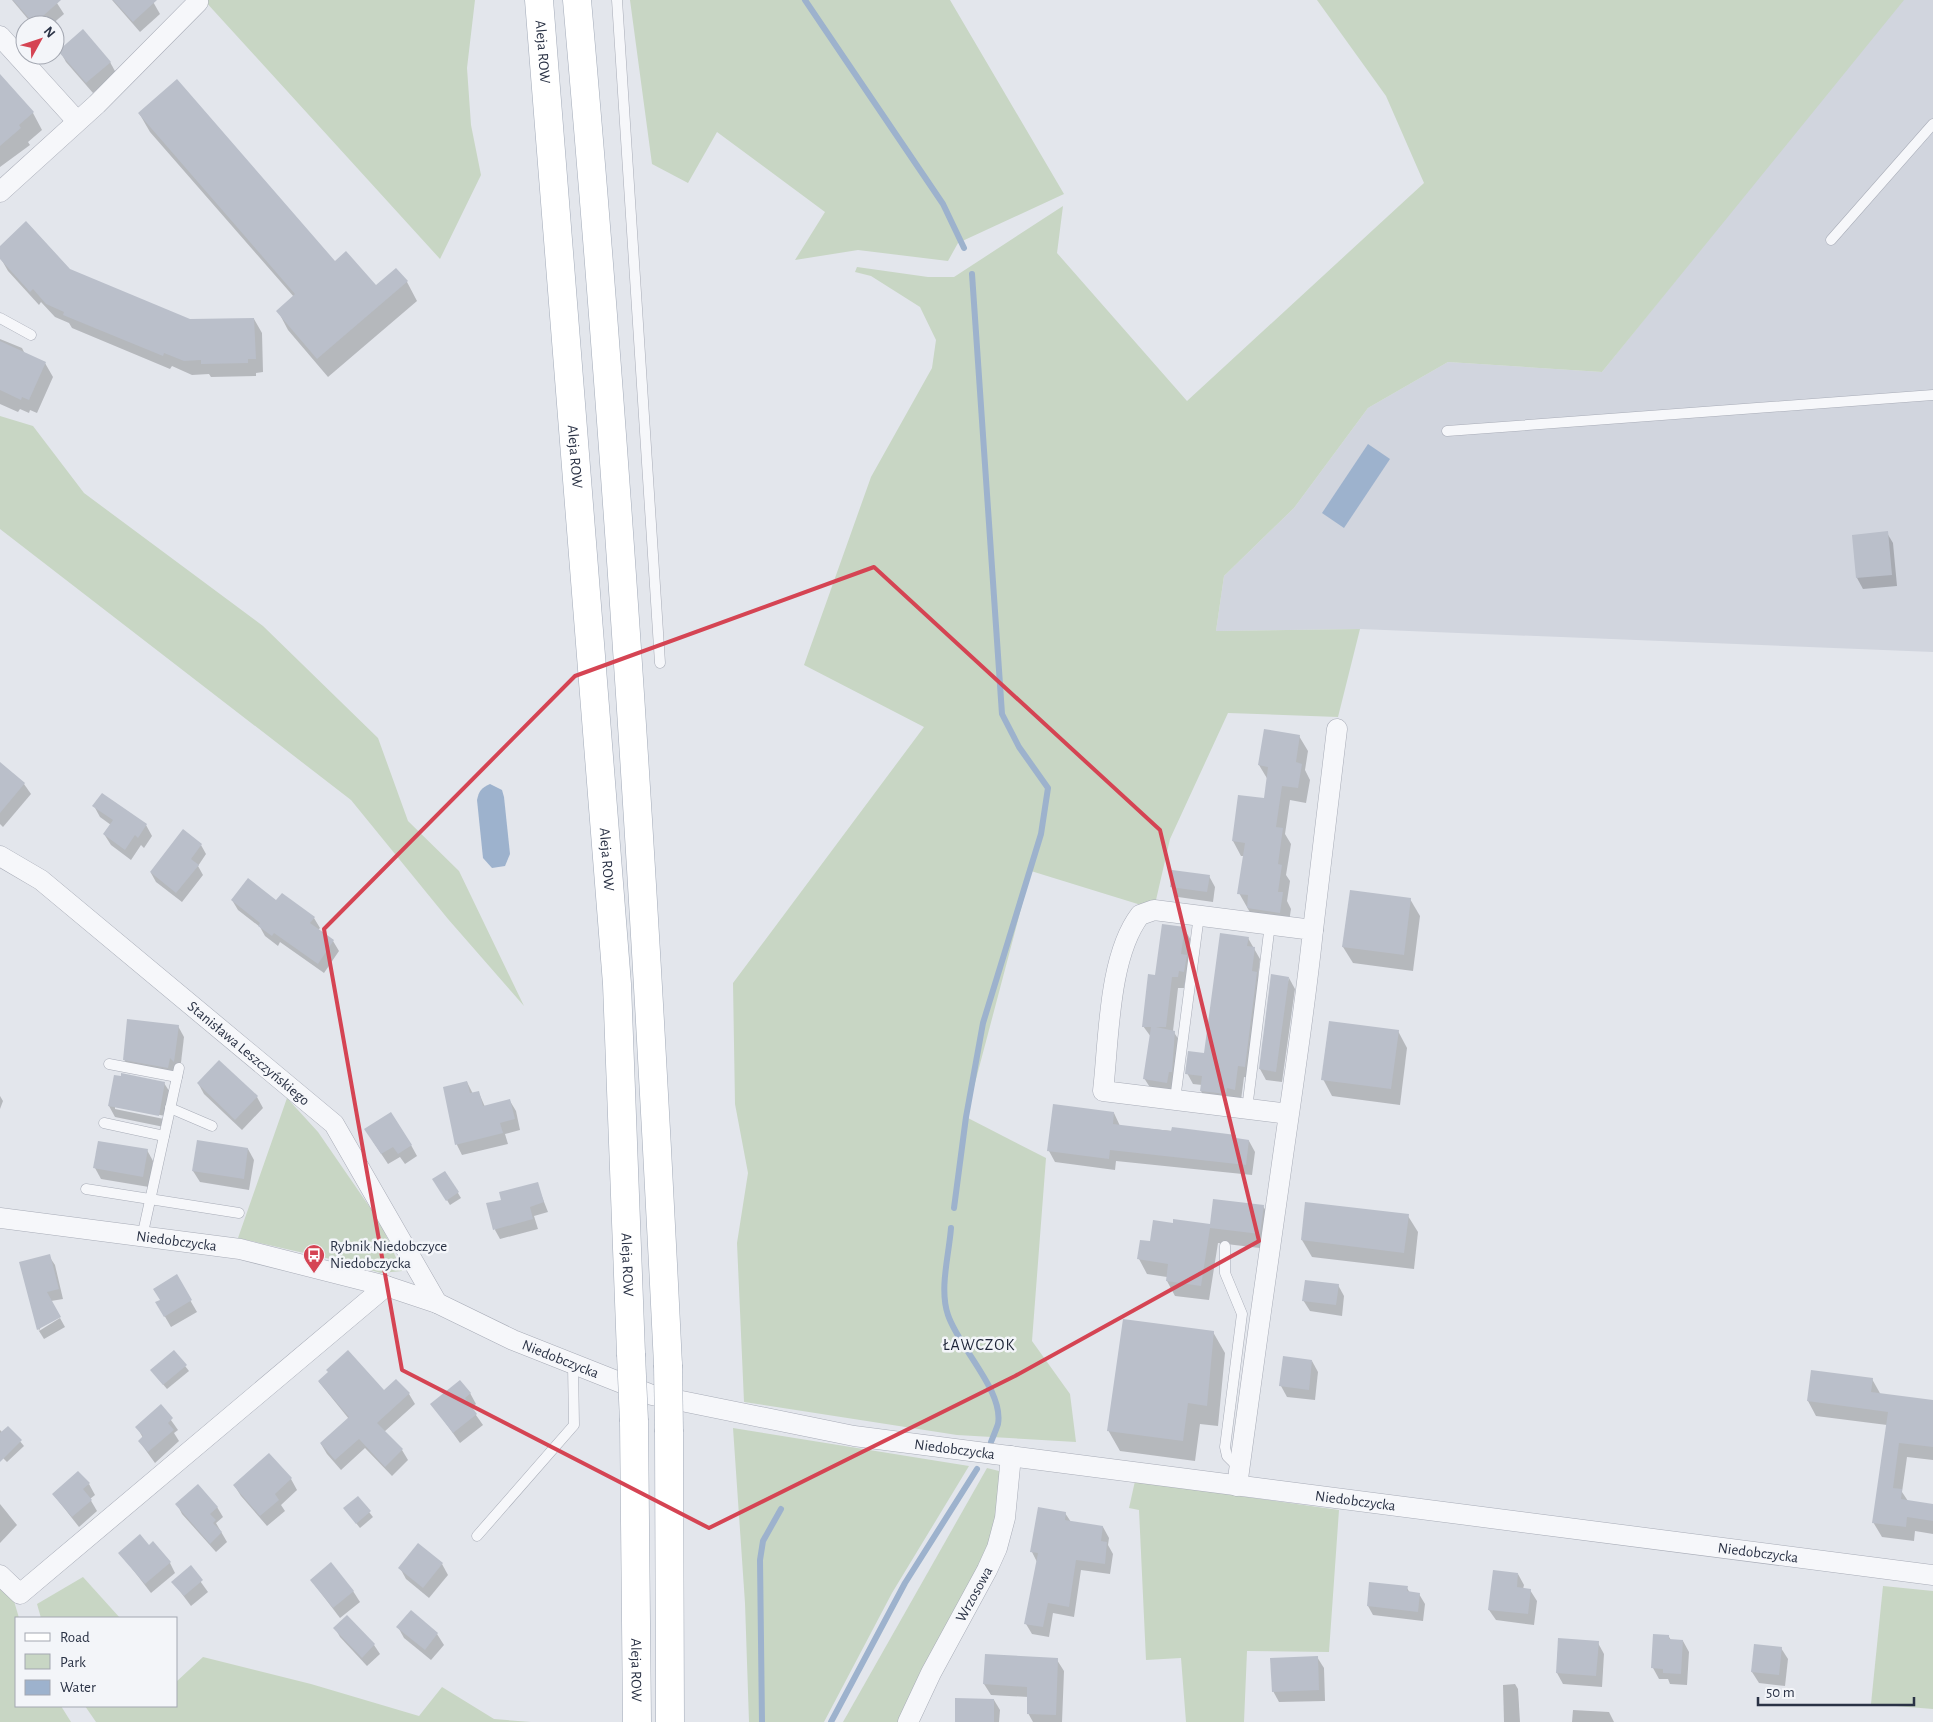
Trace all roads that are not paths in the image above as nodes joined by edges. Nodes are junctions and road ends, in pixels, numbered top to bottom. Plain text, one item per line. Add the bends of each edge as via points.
1 (197, 0) edge
2 (539, 0) edge
3 (577, 0) edge
4 (617, 0) edge
5 (0, 36) edge
6 (77, 120) junction
7 (1933, 124) edge
8 (0, 192) edge
9 (1831, 240) dead end
10 (0, 318) edge
11 (31, 335) dead end
12 (1933, 395) edge
13 (1447, 431) dead end
14 (660, 662) dead end
15 (1338, 729) dead end
16 (0, 856) edge
17 (1199, 915) junction
18 (1270, 924) junction
19 (1313, 930) junction
20 (109, 1064) dead end
21 (1176, 1100) junction
22 (170, 1108) junction
23 (1246, 1109) junction
24 (1289, 1114) junction
25 (104, 1123) dead end
26 (212, 1126) dead end
27 (164, 1136) junction
28 (86, 1189) dead end
29 (150, 1199) junction
30 (239, 1213) dead end
31 (0, 1218) edge
32 (142, 1237) junction
33 (1225, 1246) dead end
34 (386, 1286) junction
35 (437, 1303) junction
36 (573, 1365) junction
37 (1011, 1456) junction
38 (1238, 1477) junction
39 (477, 1536) dead end
40 (0, 1575) edge
41 (1933, 1575) edge
42 (636, 1722) edge
43 (670, 1722) edge
44 (908, 1722) edge

1 - 6 street via 104,98
2 - 42 main road, Aleja ROW, bridge via 617,984 634,1421
3 - 43 main road, bridge via 618,515 650,999 668,1365
4 - 14 lane
5 - 6 street
6 - 8 street
7 - 9 lane
10 - 11 lane
12 - 13 lane
15 - 19 street
16 - 35 street, Stanisława Leszczyńskiego via 41,880 334,1124
17 - 18 street
17 - 21 lane
17 - 21 street via 1154,910 1140,915 1124,946 1114,989 1103,1091
18 - 19 street
18 - 23 lane
19 - 24 street
20 - 22 lane via 178,1073
21 - 23 street
22 - 26 lane
22 - 27 lane
23 - 24 street
24 - 38 street
25 - 27 lane
27 - 29 lane
28 - 29 lane
29 - 30 lane
29 - 32 lane
31 - 32 street, Niedobczycka
32 - 34 street, Niedobczycka via 240,1249
33 - 38 lane via 1225,1273 1242,1314 1225,1447
34 - 35 street, Niedobczycka
34 - 40 street via 20,1594
35 - 36 street, Niedobczycka
36 - 37 street, Niedobczycka via 652,1395 854,1436
36 - 39 lane via 574,1425
37 - 38 street, Niedobczycka
37 - 44 street, Wrzosowa via 1005,1518 997,1548
38 - 41 street, Niedobczycka

